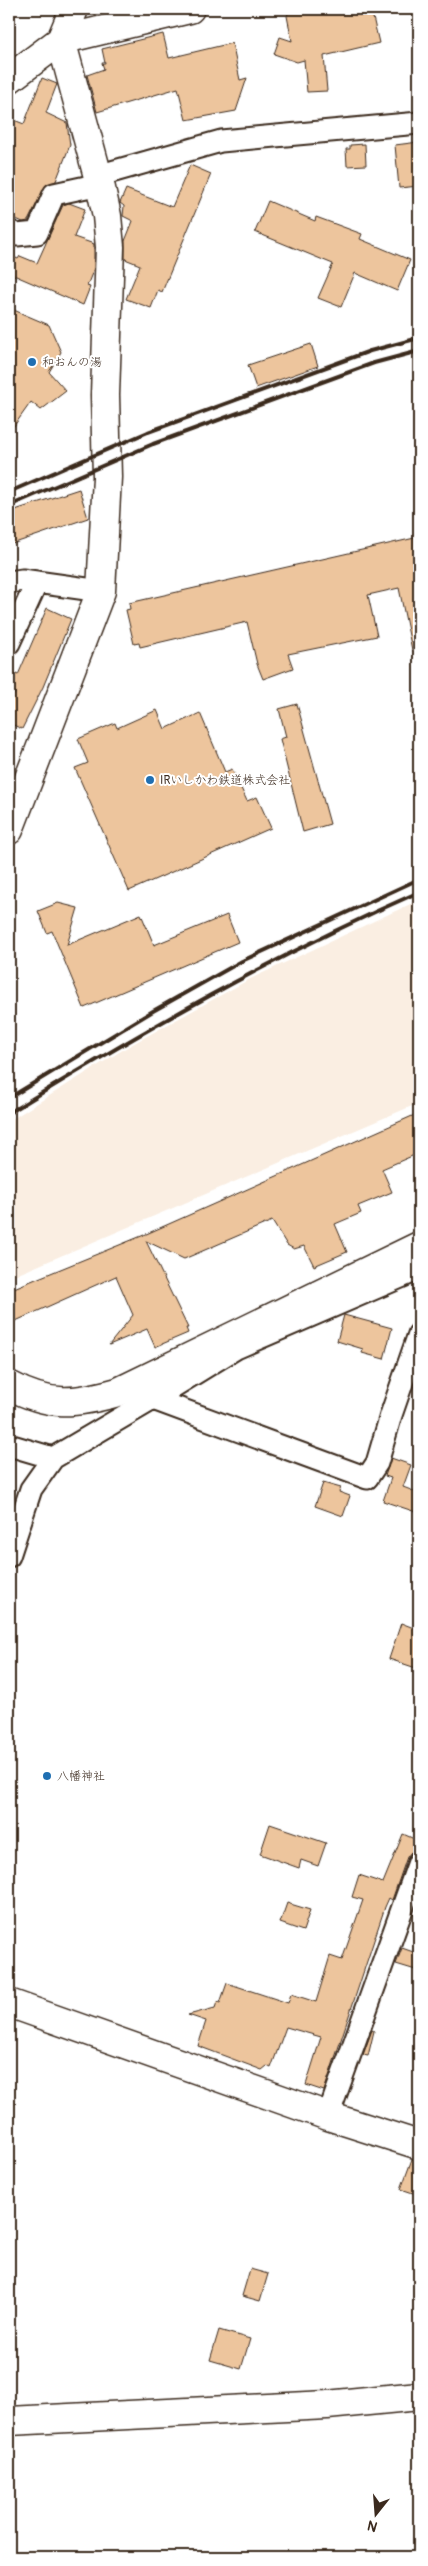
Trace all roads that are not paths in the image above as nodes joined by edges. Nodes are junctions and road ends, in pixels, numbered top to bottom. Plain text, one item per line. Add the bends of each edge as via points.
1 (74, 9) edge
2 (190, 9) edge
3 (62, 40) junction
4 (9, 79) edge
5 (419, 123) edge
6 (98, 180) junction
7 (9, 231) edge
8 (9, 582) edge
9 (37, 582) junction
10 (101, 591) junction
11 (9, 643) edge
12 (9, 830) edge
13 (417, 1253) edge
14 (419, 1334) edge
15 (9, 1385) edge
16 (153, 1399) junction
17 (9, 1445) edge
18 (53, 1458) junction
19 (9, 1556) edge
20 (419, 1862) edge
21 (9, 2003) edge
22 (328, 2116) junction
23 (419, 2145) edge
24 (419, 2396) edge
25 (9, 2421) edge

1 - 3 street
2 - 3 street
3 - 4 street
3 - 6 street
5 - 6 street via 221,141
6 - 7 street via 54,194 37,233 17,235
6 - 10 street via 107,216 110,247 105,395 107,477
8 - 9 street
9 - 10 street
9 - 11 street
10 - 12 street
13 - 15 street via 118,1392 86,1401 56,1401 30,1397
13 - 16 street via 410,1273 236,1348
14 - 16 street via 377,1463 367,1478
16 - 18 street
17 - 18 street
18 - 19 street via 31,1489
20 - 22 street
21 - 22 street
22 - 23 street
24 - 25 street via 327,2405

